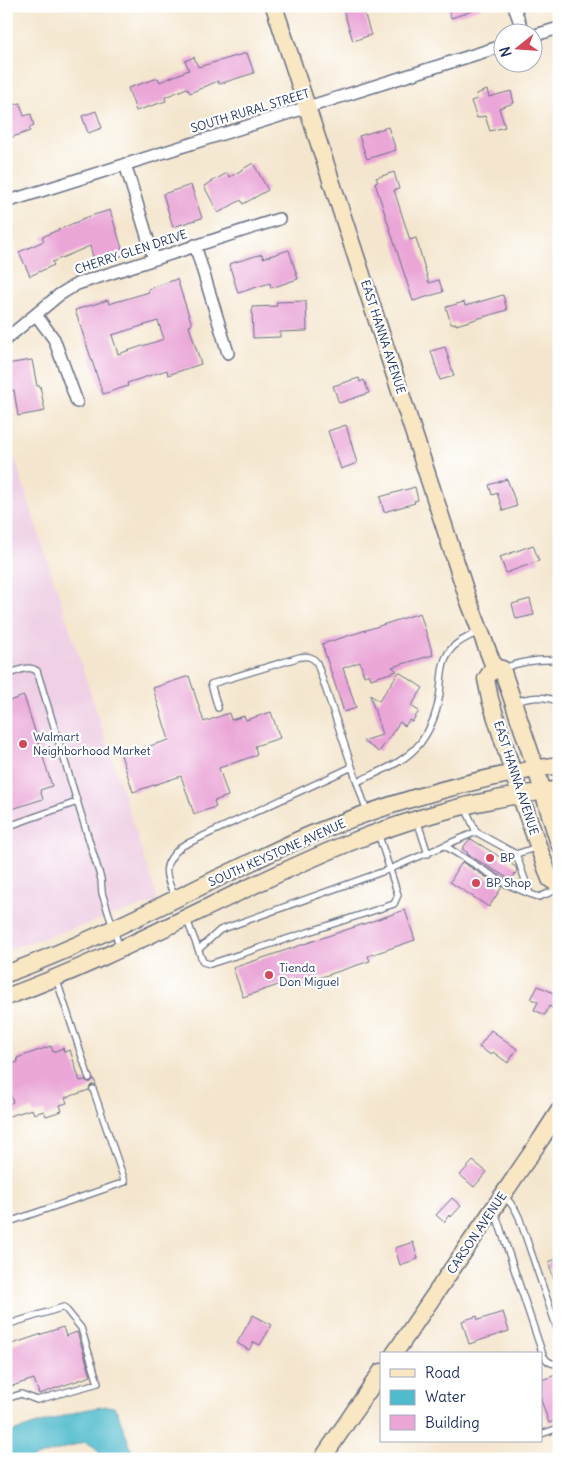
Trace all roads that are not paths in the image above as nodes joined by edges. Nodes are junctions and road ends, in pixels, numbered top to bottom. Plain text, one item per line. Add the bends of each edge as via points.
1 (274, 6) edge
2 (514, 6) edge
3 (520, 22) edge
4 (559, 28) edge
5 (542, 33) edge
6 (492, 49) edge
7 (308, 107) junction
8 (125, 164) junction
9 (6, 202) edge
10 (278, 219) dead end
11 (195, 245) junction
12 (154, 259) junction
13 (36, 315) junction
14 (6, 339) edge
15 (228, 353) dead end
16 (77, 402) dead end
17 (480, 631) junction
18 (559, 660) edge
19 (498, 668) junction
20 (6, 675) edge
21 (514, 702) junction
22 (559, 702) edge
23 (218, 708) dead end
24 (559, 765) edge
25 (352, 767) junction
26 (536, 769) junction
27 (514, 773) junction
28 (357, 782) junction
29 (559, 789) edge
30 (542, 792) junction
31 (520, 795) junction
32 (78, 802) junction
33 (465, 806) junction
34 (368, 814) junction
35 (417, 820) junction
36 (6, 827) edge
37 (378, 832) junction
38 (476, 832) junction
39 (559, 844) edge
40 (445, 846) junction
41 (539, 847) junction
42 (428, 854) junction
43 (516, 854) junction
44 (390, 869) junction
45 (559, 886) edge
46 (559, 890) edge
47 (530, 894) junction
48 (176, 899) junction
49 (186, 918) junction
50 (114, 928) junction
51 (120, 949) junction
52 (199, 949) junction
53 (6, 974) edge
54 (56, 978) junction
55 (6, 997) edge
56 (90, 1078) dead end
57 (93, 1089) dead end
58 (559, 1111) edge
59 (498, 1201) junction
60 (6, 1223) edge
61 (6, 1325) edge
62 (559, 1334) edge
63 (395, 1352) edge
64 (541, 1352) edge
65 (542, 1357) edge
66 (559, 1364) edge
67 (380, 1373) edge
68 (6, 1399) edge
69 (559, 1428) edge
70 (542, 1434) edge
71 (322, 1459) edge

1 - 7 main road, EAST HANNA AVENUE
2 - 3 street
4 - 5 street
6 - 7 street, SOUTH RURAL STREET
7 - 8 street, SOUTH RURAL STREET
7 - 17 main road, EAST HANNA AVENUE
8 - 9 street, SOUTH RURAL STREET
8 - 12 street
10 - 11 street, CHERRY GLEN DRIVE
11 - 12 street, CHERRY GLEN DRIVE
11 - 15 street
12 - 13 street, CHERRY GLEN DRIVE via 77,284
13 - 14 street, CHERRY GLEN DRIVE
13 - 16 street via 54,340
17 - 19 main road, EAST HANNA AVENUE
17 - 28 lane via 455,645 445,656 434,720 422,741 408,756
18 - 19 lane via 543,659
19 - 21 main road, EAST HANNA AVENUE
19 - 27 main road, EAST HANNA AVENUE via 486,679
20 - 32 lane via 29,668 37,671
21 - 22 lane via 538,697
21 - 26 main road, EAST HANNA AVENUE
23 - 25 lane via 210,684 308,656 317,663
24 - 26 main road, SOUTH KEYSTONE AVENUE
25 - 28 lane
25 - 48 lane via 182,846 174,853 166,869
26 - 27 main road, SOUTH KEYSTONE AVENUE
26 - 30 main road, EAST HANNA AVENUE
27 - 31 main road, EAST HANNA AVENUE
27 - 34 main road, SOUTH KEYSTONE AVENUE via 446,789
28 - 34 lane
29 - 30 main road, SOUTH KEYSTONE AVENUE
30 - 31 main road, SOUTH KEYSTONE AVENUE
30 - 39 main road, EAST HANNA AVENUE
31 - 33 main road, SOUTH KEYSTONE AVENUE
31 - 41 main road, EAST HANNA AVENUE
32 - 36 lane
32 - 50 lane
33 - 35 main road, SOUTH KEYSTONE AVENUE
33 - 38 lane
34 - 48 main road, SOUTH KEYSTONE AVENUE via 309,835
35 - 37 main road, SOUTH KEYSTONE AVENUE
35 - 42 lane
37 - 44 lane
37 - 49 main road, SOUTH KEYSTONE AVENUE via 297,865
38 - 40 lane
38 - 43 lane
40 - 42 lane
40 - 47 lane via 506,884
41 - 43 lane
41 - 45 main road, EAST HANNA AVENUE via 550,880
42 - 44 lane
43 - 47 lane
44 - 52 lane via 220,930
44 - 52 lane via 398,895 394,904 210,964 204,962
46 - 47 lane via 540,897
48 - 49 main road
48 - 50 main road, SOUTH KEYSTONE AVENUE
49 - 51 main road, SOUTH KEYSTONE AVENUE
49 - 52 lane
50 - 51 lane
50 - 53 main road, SOUTH KEYSTONE AVENUE
51 - 54 main road, SOUTH KEYSTONE AVENUE
54 - 55 main road, SOUTH KEYSTONE AVENUE
54 - 56 lane
57 - 60 lane via 125,1182
58 - 59 main road, CARSON AVENUE
59 - 62 lane via 510,1202 519,1217
59 - 63 main road, CARSON AVENUE
59 - 64 lane
61 - 68 lane via 64,1306 81,1328 98,1382 37,1400 21,1394
65 - 66 lane via 552,1364
67 - 71 main road
69 - 70 lane

